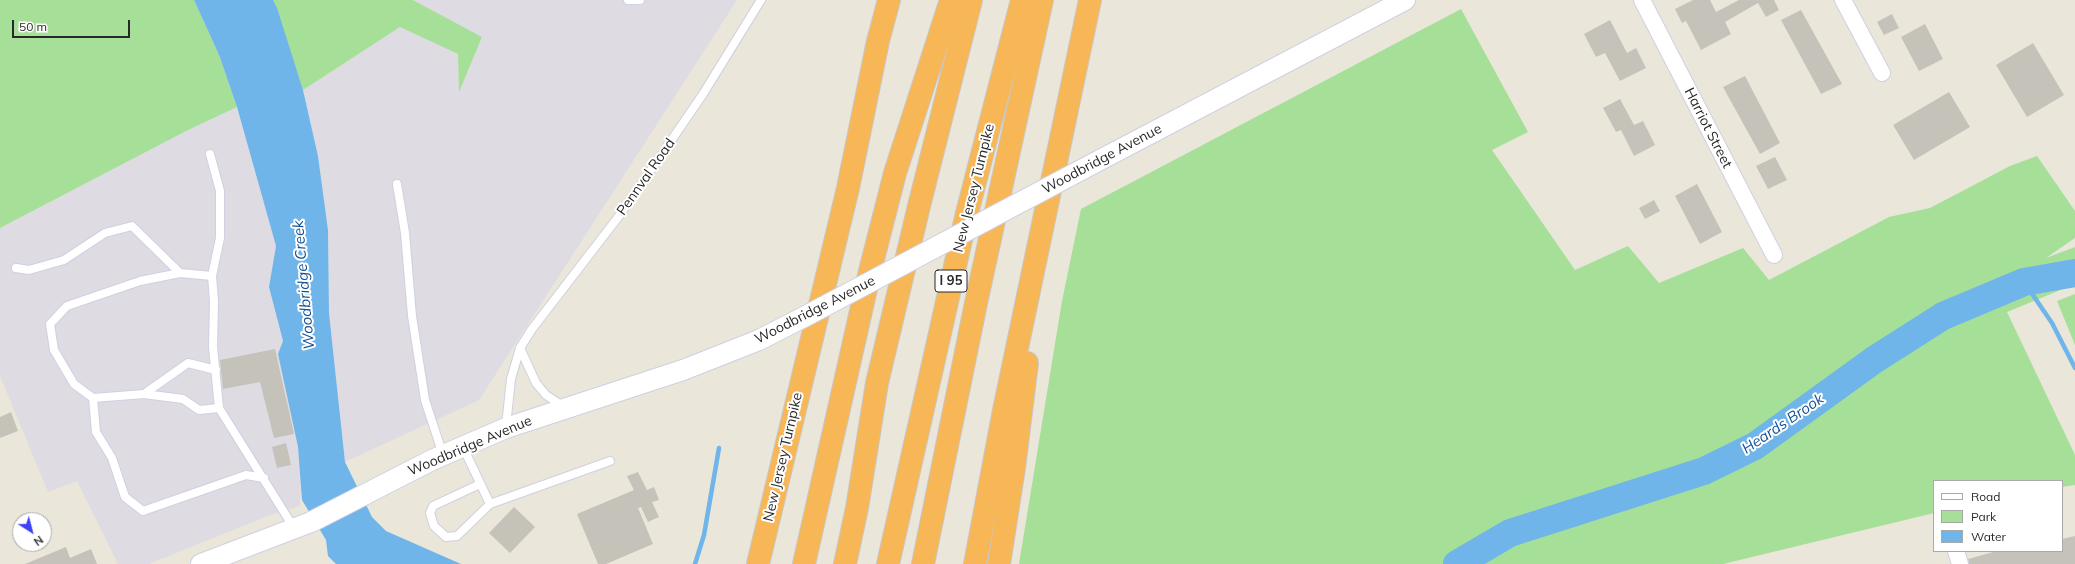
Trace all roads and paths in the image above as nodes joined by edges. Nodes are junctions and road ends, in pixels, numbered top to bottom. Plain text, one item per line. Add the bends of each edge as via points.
1 (628, 0) edge
2 (640, 0) edge
3 (761, 0) edge
4 (889, 0) edge
5 (951, 0) edge
6 (971, 0) edge
7 (1022, 0) edge
8 (1042, 0) edge
9 (1090, 0) edge
10 (1405, 0) edge
11 (1642, 0) edge
12 (1843, 0) edge
13 (1882, 73) dead end
14 (210, 154) dead end
15 (397, 184) dead end
16 (1041, 231) junction
17 (1774, 255) dead end
18 (16, 268) dead end
19 (180, 273) junction
20 (212, 276) junction
21 (520, 348) junction
22 (216, 370) junction
23 (144, 394) junction
24 (93, 398) junction
25 (220, 408) junction
26 (566, 408) junction
27 (506, 428) junction
28 (463, 446) junction
29 (443, 455) junction
30 (610, 461) dead end
31 (264, 478) junction
32 (480, 484) junction
33 (490, 504) junction
34 (303, 525) junction
35 (1956, 552) edge
36 (758, 559) edge
37 (201, 564) edge
38 (804, 564) edge
39 (845, 564) edge
40 (888, 564) edge
41 (923, 564) edge
42 (976, 564) edge
43 (999, 564) edge
44 (1960, 564) edge

1 - 2 lane
3 - 21 lane, Pennval Road via 703,94 620,216
4 - 36 highway, New Jersey Turnpike via 878,41 848,188
5 - 38 highway via 895,173 870,270
6 - 39 highway via 878,383
7 - 40 highway, New Jersey Turnpike / I 95 via 967,213
8 - 41 highway via 977,295
9 - 16 highway
10 - 26 street, Woodbridge Avenue, bridge via 759,340 695,366
11 - 17 street, Harriot Street
12 - 13 street
14 - 20 lane via 220,190 220,238
15 - 29 lane via 405,233 412,316 425,400
16 - 42 highway via 1004,410
16 - 43 highway via 1014,468
18 - 19 lane via 29,270 64,260 105,233 132,226
19 - 20 lane
19 - 24 lane via 140,281 67,306 50,324 54,350 74,384
20 - 22 lane via 213,347
21 - 26 lane via 536,383 546,395
21 - 27 lane, Pennval Road via 511,379
22 - 23 lane via 188,363
22 - 25 lane
23 - 24 lane
23 - 25 lane via 183,399 199,410
24 - 31 lane via 96,432 112,458 126,497 143,511 246,475
25 - 31 lane
26 - 27 street, Woodbridge Avenue
27 - 28 street, Woodbridge Avenue
28 - 29 street, Woodbridge Avenue
28 - 32 lane
29 - 34 street, Woodbridge Avenue
30 - 33 lane
31 - 34 lane
32 - 33 lane
32 - 33 lane via 433,506 430,513 434,526 446,537 457,536
34 - 37 street, Woodbridge Avenue
35 - 44 street

